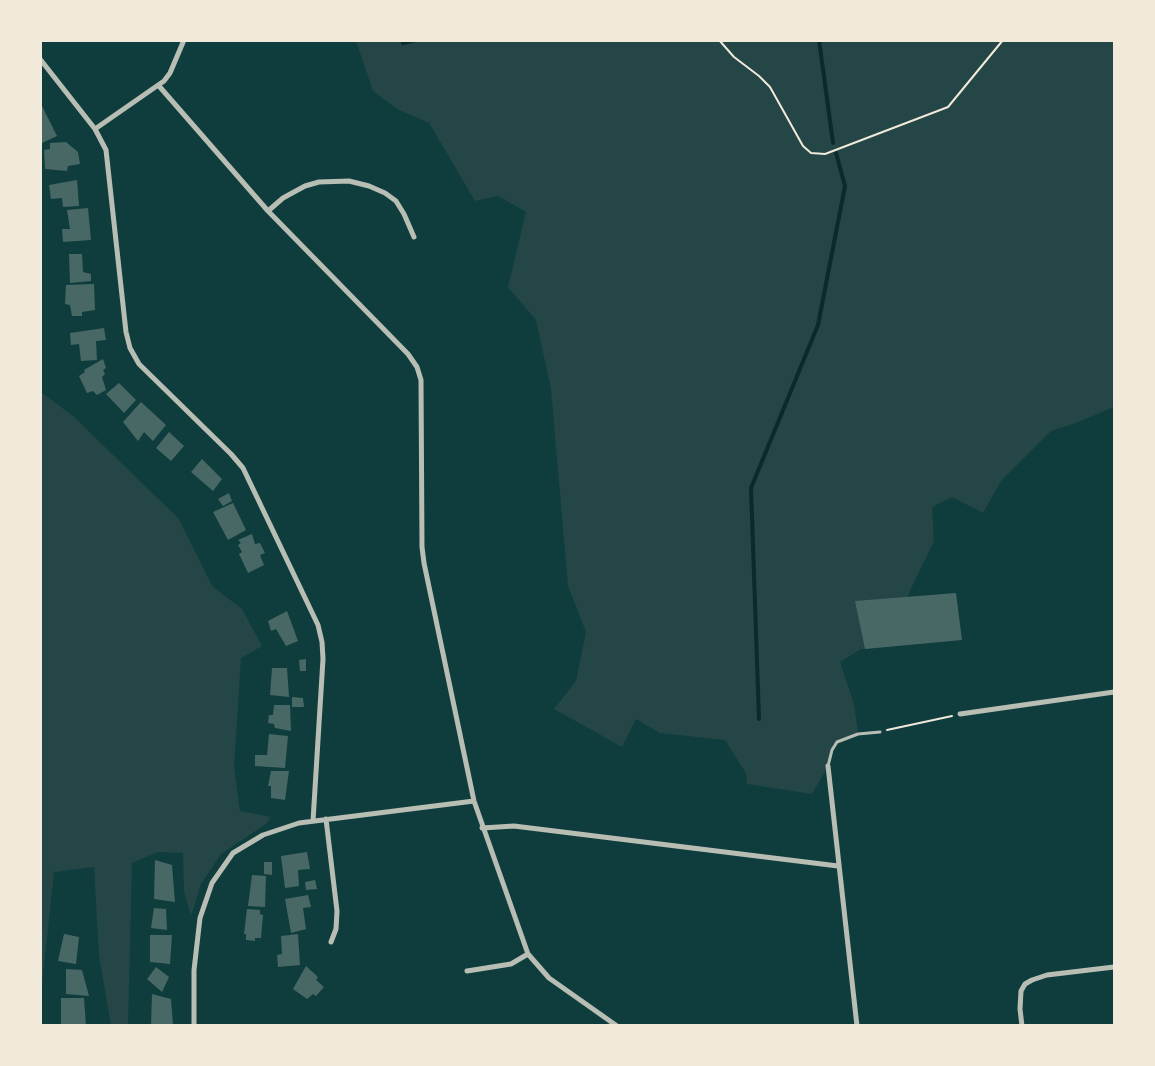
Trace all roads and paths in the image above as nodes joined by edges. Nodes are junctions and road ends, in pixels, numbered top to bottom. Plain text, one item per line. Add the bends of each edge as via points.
1 (184, 40) edge
2 (719, 40) edge
3 (1003, 40) edge
4 (40, 59) edge
5 (159, 86) junction
6 (95, 129) junction
7 (268, 211) junction
8 (414, 237) dead end
9 (1114, 692) edge
10 (960, 714) joint
11 (880, 732) joint
12 (828, 766) joint
13 (474, 801) junction
14 (326, 819) junction
15 (313, 820) junction
16 (482, 828) junction
17 (838, 866) junction
18 (331, 942) dead end
19 (528, 954) junction
20 (1114, 967) edge
21 (467, 971) dead end
22 (194, 1026) edge
23 (617, 1026) edge
24 (857, 1026) edge
25 (1022, 1026) edge

1 - 5 street via 170,73
2 - 3 path via 770,87 803,146 811,153 825,154 948,107
4 - 6 street
5 - 6 street
5 - 7 street
6 - 15 street via 108,158 130,348 139,364 243,468 318,625 323,659
7 - 8 street via 305,186 349,181 377,189 396,201
7 - 13 street via 414,360 420,374 424,563
9 - 10 street
10 - 11 path
11 - 12 lane via 858,734 837,742
12 - 17 street
13 - 14 street
13 - 16 street
14 - 15 street
14 - 18 street via 337,911
15 - 22 street via 280,828 249,842 233,853 216,877 196,941
16 - 17 street via 514,826
16 - 19 street
17 - 24 street
19 - 21 street via 511,964
19 - 23 street via 549,978
20 - 25 street via 1032,980 1021,991

